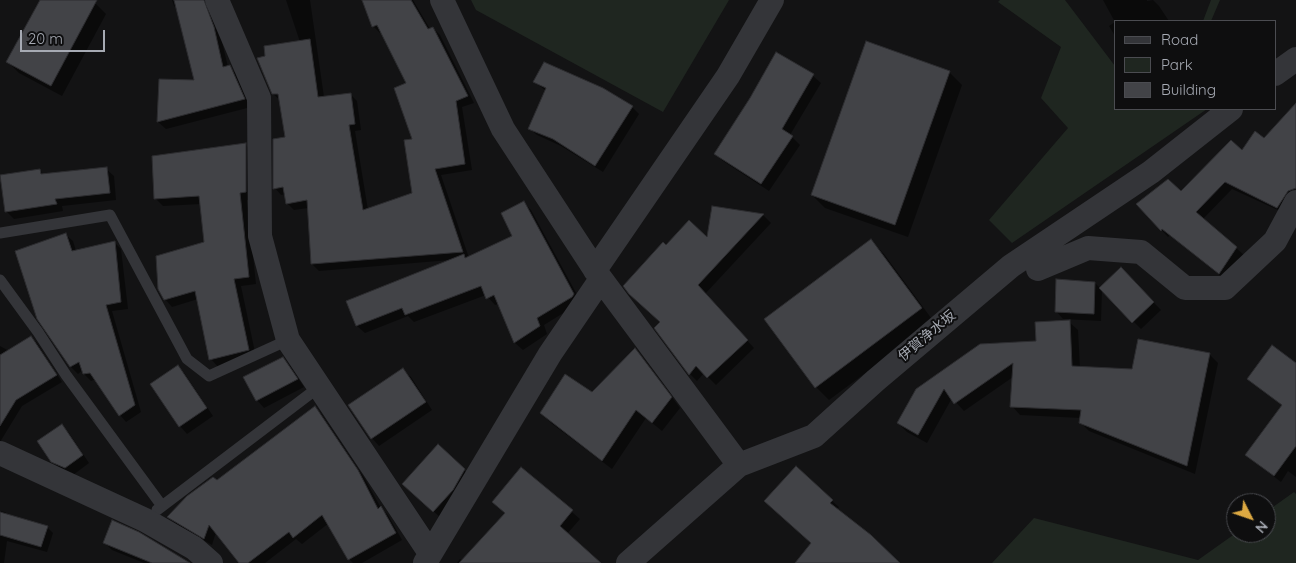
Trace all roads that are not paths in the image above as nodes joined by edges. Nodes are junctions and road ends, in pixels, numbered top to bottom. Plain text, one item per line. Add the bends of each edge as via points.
1 (217, 0) edge
2 (442, 0) edge
3 (772, 0) edge
4 (1296, 59) edge
5 (1276, 73) edge
6 (1230, 110) edge
7 (1296, 202) edge
8 (0, 233) edge
9 (1038, 270) dead end
10 (598, 274) junction
11 (0, 280) edge
12 (288, 340) junction
13 (319, 386) junction
14 (0, 453) edge
15 (739, 465) junction
16 (153, 513) junction
17 (428, 558) edge
18 (211, 563) edge
19 (628, 563) edge

1 - 12 street via 259,98 260,236
2 - 10 street via 503,129
3 - 10 street via 728,76
4 - 5 street
6 - 15 street, 伊賀浄水坂 via 1151,172 1011,266 814,436
7 - 9 street via 1275,241 1225,288 1185,288 1141,252 1088,248
8 - 12 lane via 110,215 187,359 210,376
10 - 15 street
10 - 17 street
11 - 16 lane via 38,332
12 - 13 street
13 - 16 lane
13 - 17 street
14 - 16 street
15 - 19 street, 伊賀浄水坂
16 - 18 street

